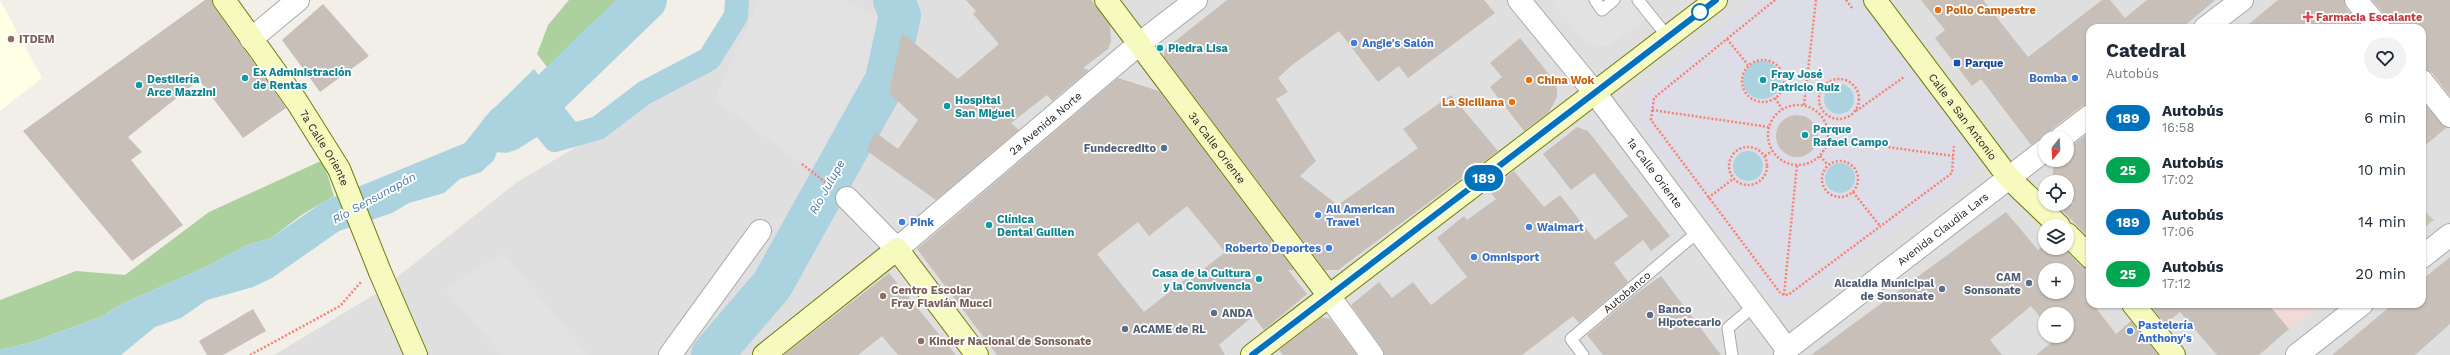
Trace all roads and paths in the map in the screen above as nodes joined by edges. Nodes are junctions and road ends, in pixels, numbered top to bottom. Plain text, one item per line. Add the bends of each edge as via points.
1 (224, 0) edge
2 (298, 0) edge
3 (1106, 0) edge
4 (1196, 0) edge
5 (1519, 0) edge
6 (1595, 0) edge
7 (1614, 0) edge
8 (1638, 0) edge
9 (1716, 0) edge
10 (1775, 0) edge
11 (1816, 0) edge
12 (1846, 0) edge
13 (1875, 0) edge
14 (2242, 0) edge
15 (2356, 0) edge
16 (1856, 13) dead end
17 (2210, 24) edge
18 (2376, 24) edge
19 (1667, 36) junction
20 (252, 39) junction
21 (1727, 39) junction
22 (1139, 44) junction
23 (1748, 64) junction
24 (1899, 71) dead end
25 (1904, 77) junction
26 (1908, 84) dead end
27 (2426, 86) edge
28 (1595, 93) junction
29 (1775, 98) junction
30 (1804, 105) junction
31 (1782, 109) junction
32 (1652, 110) junction
33 (1824, 112) junction
34 (1853, 114) junction
35 (1820, 115) junction
36 (2450, 116) edge
37 (2086, 119) edge
38 (1769, 127) junction
39 (2070, 131) edge
40 (1829, 139) junction
41 (1950, 141) dead end
42 (1772, 151) junction
43 (2038, 155) edge
44 (1765, 156) junction
45 (1820, 156) junction
46 (1953, 156) junction
47 (802, 164) dead end
48 (1828, 165) junction
49 (1797, 166) junction
50 (808, 168) dead end
51 (2009, 178) junction
52 (1734, 179) junction
53 (1852, 192) junction
54 (1709, 197) junction
55 (847, 198) dead end
56 (2052, 219) edge
57 (1880, 226) junction
58 (760, 231) dead end
59 (1699, 231) junction
60 (2450, 235) edge
61 (2074, 241) edge
62 (897, 249) junction
63 (2086, 253) edge
64 (2426, 254) edge
65 (379, 268) junction
66 (1784, 295) junction
67 (1329, 296) junction
68 (1755, 305) junction
69 (2136, 308) edge
70 (2357, 308) edge
71 (1786, 352) edge
72 (250, 355) edge
73 (416, 355) edge
74 (670, 355) edge
75 (764, 355) edge
76 (977, 355) edge
77 (1252, 355) edge
78 (1372, 355) edge
79 (1583, 355) edge
80 (1732, 355) edge
81 (2174, 355) edge
82 (2297, 355) edge

1 - 20 main road, 7a Calle Oriente
2 - 20 street
3 - 22 main road, 3a Calle Oriente
4 - 22 street, 2a Avenida Norte
5 - 28 street, 1a Calle Oriente
6 - 7 lane via 1602,10
8 - 19 lane
9 - 19 main road
10 - 21 path
11 - 30 path
12 - 16 path
13 - 51 main road, Calle a San Antonio
14 - 17 street
15 - 18 street
19 - 28 main road
20 - 65 main road, 7a Calle Oriente via 322,140 339,169
21 - 23 path
21 - 32 path via 1654,98
22 - 62 street, 2a Avenida Norte
22 - 67 main road, 3a Calle Oriente
23 - 29 path via 1741,76 1743,91 1747,96 1760,102
23 - 29 path via 1761,59 1768,60 1780,68 1783,88
24 - 25 path
25 - 26 path
25 - 34 path
27 - 36 street
28 - 59 street, 1a Calle Oriente
28 - 67 main road
29 - 31 path
30 - 31 path
30 - 35 path
31 - 38 path
32 - 38 path
32 - 54 path via 1651,120
33 - 34 path via 1841,119
33 - 34 path via 1819,100 1823,87 1835,80 1841,80 1848,82 1857,90 1859,103
33 - 35 path
35 - 40 path via 1828,130
37 - 39 street
38 - 42 path via 1768,142
40 - 45 path
40 - 46 path
41 - 46 path via 1955,147
42 - 44 path
42 - 49 path via 1778,159
43 - 51 street, Avenida Claudia Lars
44 - 52 path via 1766,174 1757,184 1745,185
44 - 52 path via 1760,151 1748,147 1736,150 1728,168
45 - 48 path
45 - 49 path via 1806,165
46 - 57 path via 1952,172
47 - 50 path
48 - 53 path via 1822,175 1824,188 1828,193 1840,197
48 - 53 path via 1834,161 1846,161 1855,168 1859,179
49 - 66 path
51 - 56 main road, Calle a San Antonio
51 - 71 street, Avenida Claudia Lars
52 - 54 path
53 - 57 path
54 - 66 path
55 - 62 street
57 - 66 path via 1788,295
58 - 74 street
59 - 68 street, 1a Calle Oriente
59 - 79 lane, Autobanco via 1571,339
60 - 64 street
61 - 63 main road
62 - 75 main road
62 - 76 main road
65 - 72 path via 365,277 340,306
65 - 73 main road, 7a Calle Oriente
67 - 77 main road
67 - 78 street
68 - 71 street, 1a Calle Oriente
68 - 80 lane via 1728,328
69 - 81 main road
70 - 82 street

